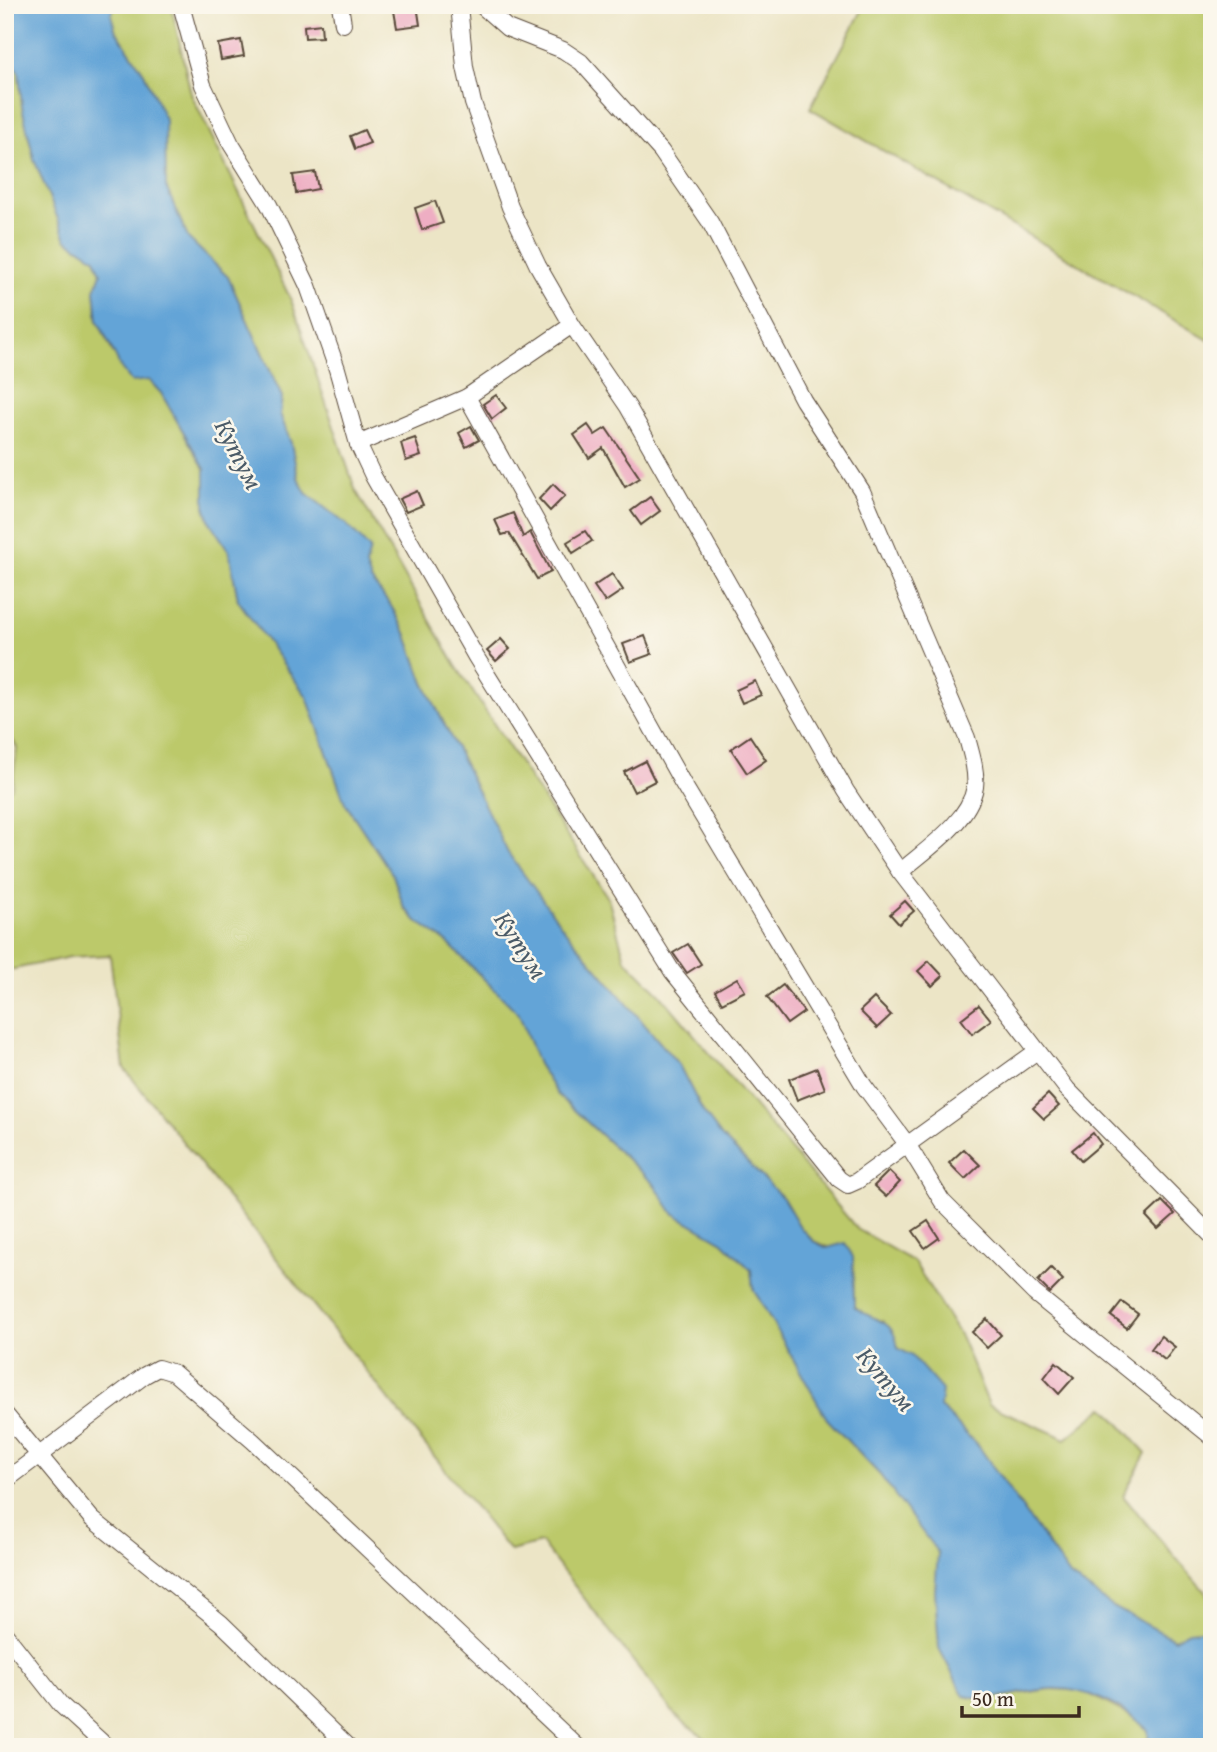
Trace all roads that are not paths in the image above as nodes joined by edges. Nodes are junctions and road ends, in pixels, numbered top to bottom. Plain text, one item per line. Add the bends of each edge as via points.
1 (181, 5) edge
2 (340, 5) edge
3 (459, 5) edge
4 (481, 5) edge
5 (343, 24) dead end
6 (572, 325) junction
7 (467, 397) junction
8 (358, 444) junction
9 (900, 873) junction
10 (1037, 1051) junction
11 (907, 1144) junction
12 (1212, 1236) edge
13 (5, 1414) edge
14 (1212, 1437) edge
15 (38, 1456) junction
16 (5, 1481) edge
17 (5, 1634) edge
18 (107, 1747) edge
19 (349, 1747) edge
20 (578, 1747) edge

1 - 8 street via 203,85 308,286
2 - 5 street
3 - 6 street via 473,103 521,231
4 - 9 street via 507,27 581,62 661,151 710,222 803,400 862,491 967,738 974,767 975,786 968,805 955,823
6 - 7 street
6 - 9 street via 628,408 846,790
7 - 8 street
7 - 11 street via 682,782 864,1086
8 - 11 street via 476,657 672,971 839,1179 848,1185 857,1181
9 - 10 street
10 - 11 street
10 - 12 street via 1067,1089
11 - 14 street via 942,1201 1034,1293
13 - 15 street
15 - 16 street
15 - 19 street via 92,1519 221,1623
15 - 20 street via 145,1375 158,1368 174,1373 253,1441
17 - 18 street via 61,1704

